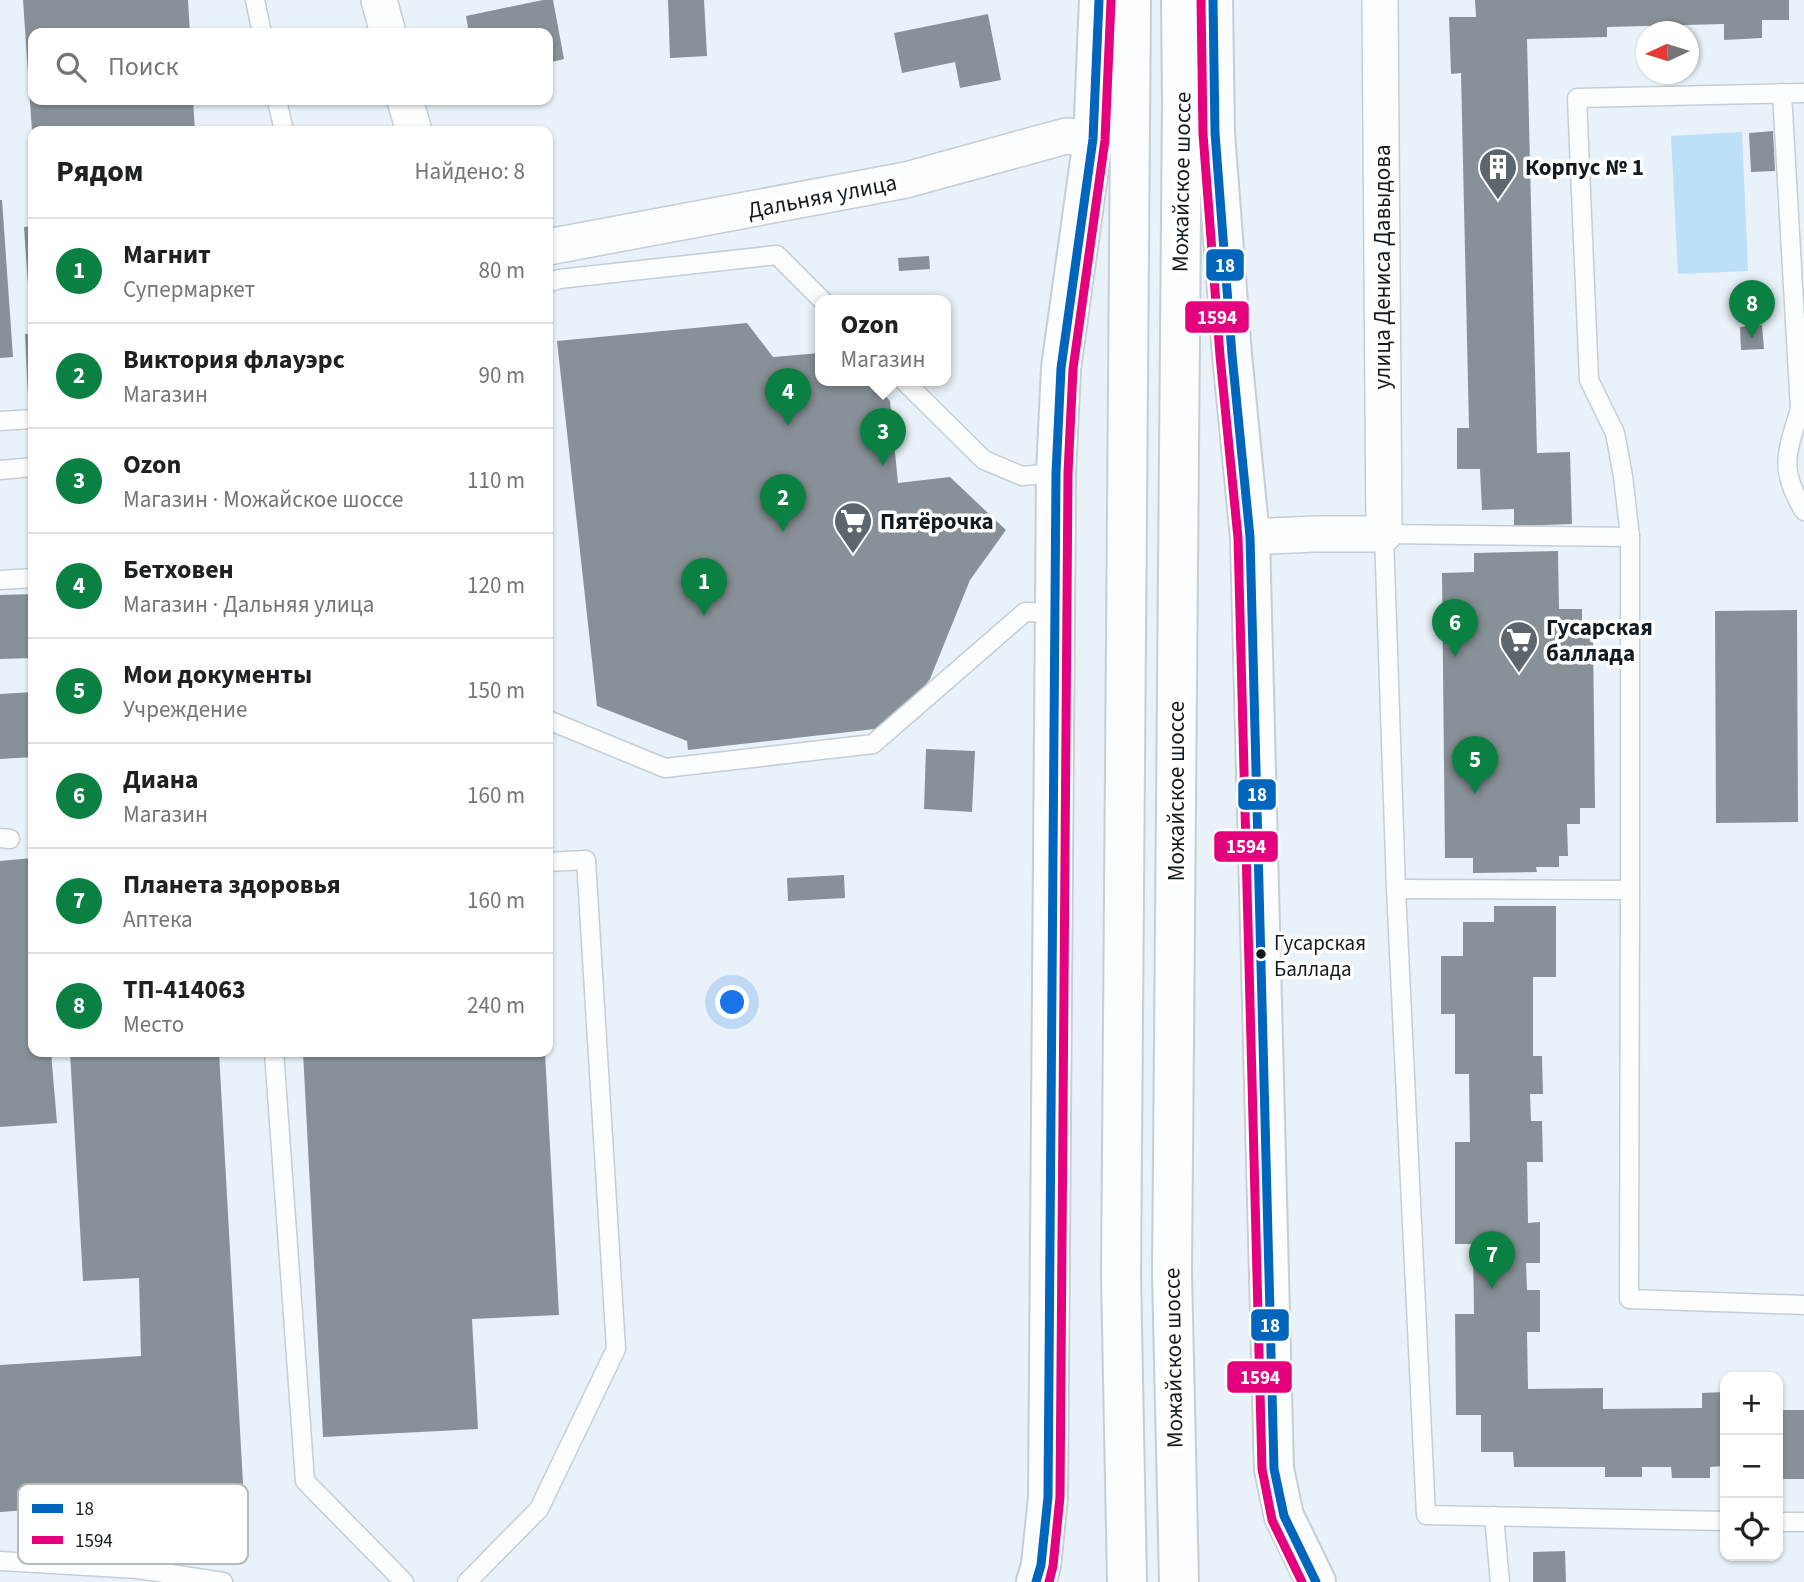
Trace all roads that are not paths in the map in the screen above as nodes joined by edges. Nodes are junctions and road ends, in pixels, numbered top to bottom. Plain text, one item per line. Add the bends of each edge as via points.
1 (255, 0) edge
2 (379, 0) edge
3 (1099, 0) edge
4 (1131, 0) edge
5 (1181, 0) edge
6 (1213, 0) edge
7 (1380, 0) edge
8 (261, 28) edge
9 (387, 28) edge
10 (1782, 93) junction
11 (1804, 93) edge
12 (278, 105) edge
13 (406, 105) edge
14 (283, 126) edge
15 (413, 126) edge
16 (1093, 139) junction
17 (553, 246) edge
18 (553, 281) edge
19 (817, 295) edge
20 (909, 386) edge
21 (28, 419) edge
22 (0, 421) edge
23 (28, 467) edge
24 (0, 470) edge
25 (1056, 473) junction
26 (1804, 511) edge
27 (1384, 534) junction
28 (1250, 537) junction
29 (1630, 537) junction
30 (28, 578) edge
31 (0, 580) edge
32 (1054, 613) junction
33 (553, 722) edge
34 (553, 862) edge
35 (1396, 889) junction
36 (1630, 890) junction
37 (274, 1057) edge
38 (1804, 1305) edge
39 (1494, 1516) junction
40 (1720, 1521) edge
41 (1783, 1521) edge
42 (1804, 1522) edge
43 (0, 1561) edge
44 (18, 1562) edge
45 (52, 1564) edge
46 (223, 1582) edge
47 (404, 1582) edge
48 (467, 1582) edge
49 (1036, 1582) edge
50 (1127, 1582) edge
51 (1179, 1582) edge
52 (1315, 1582) edge
53 (1500, 1582) edge

1 - 8 lane
2 - 9 street
3 - 16 main road
4 - 50 main road via 1121,1276
5 - 51 main road, Можайское шоссе via 1172,1274
6 - 28 main road via 1217,159
7 - 27 street, улица Дениса Давыдова
10 - 11 lane
10 - 26 lane via 1800,409 1787,449 1787,471
10 - 29 lane via 1577,98 1589,380 1615,433
12 - 14 lane
13 - 15 street
16 - 17 street, Дальняя улица via 1066,136 905,180
16 - 25 main road via 1061,368
18 - 19 lane via 777,255
20 - 25 lane via 984,460 1022,476
21 - 22 lane
23 - 24 lane
25 - 32 main road
27 - 28 street
27 - 29 lane
27 - 35 lane
28 - 52 main road via 1274,1469 1284,1516
29 - 36 lane
30 - 31 lane
32 - 33 lane via 1025,612 873,744 664,768
32 - 49 main road via 1048,1497
34 - 48 lane via 586,860 616,1349 539,1510
35 - 36 lane
35 - 39 lane via 1426,1515
36 - 38 lane via 1629,1299
37 - 47 lane via 305,1481
39 - 40 lane
39 - 53 lane
41 - 42 lane
43 - 44 lane
45 - 46 lane via 138,1569

